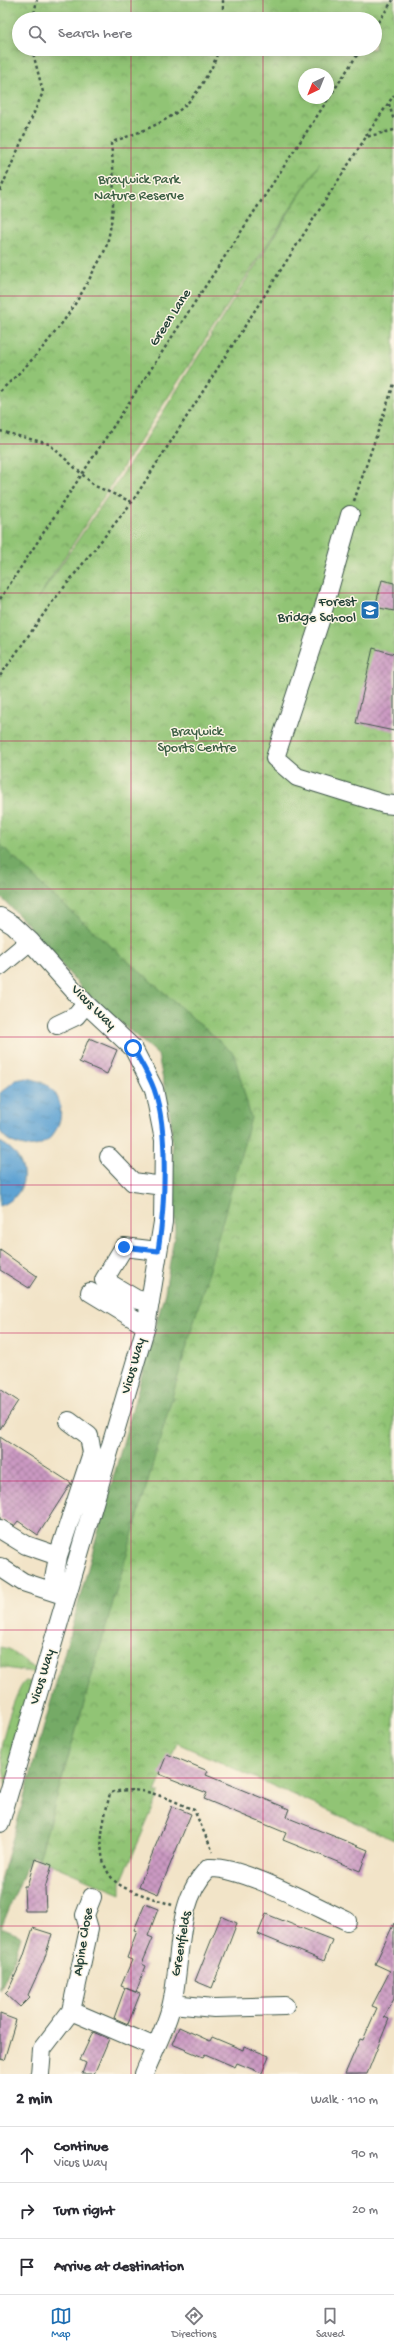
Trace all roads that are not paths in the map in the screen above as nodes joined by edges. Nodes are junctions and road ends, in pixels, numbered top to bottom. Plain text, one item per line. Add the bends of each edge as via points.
1 (350, 515) road end
2 (394, 805) edge
3 (0, 917) edge
4 (30, 941) junction
5 (0, 960) edge
6 (0, 966) edge
7 (86, 1004) junction
8 (57, 1025) dead end
9 (109, 1157) dead end
10 (163, 1186) junction
11 (158, 1251) junction
12 (90, 1292) dead end
13 (150, 1303) junction
14 (146, 1326) junction
15 (69, 1420) dead end
16 (0, 1529) edge
17 (58, 1556) junction
18 (0, 1567) edge
19 (58, 1593) junction
20 (0, 1823) edge
21 (92, 1897) dead end
22 (347, 1921) dead end
23 (172, 2004) junction
24 (285, 2006) dead end
25 (71, 2011) junction
26 (155, 2047) junction
27 (40, 2074) edge
28 (144, 2074) edge

1 - 2 street via 320,621 275,758 297,777
3 - 4 street, Vicus Way
4 - 5 street
4 - 6 street
4 - 7 street, Vicus Way
7 - 8 street via 76,1016
7 - 10 street, Vicus Way via 133,1048 154,1089 164,1140
9 - 10 street via 133,1182
10 - 11 street, Vicus Way via 163,1222
11 - 13 street, Vicus Way
11 - 13 street via 124,1247 104,1280 136,1299
12 - 14 street
13 - 14 street, Vicus Way
14 - 19 street, Vicus Way
15 - 17 street via 89,1436 92,1453
16 - 17 street via 26,1545
17 - 19 street
18 - 19 street via 23,1582
19 - 20 street, Vicus Way
21 - 25 street, Alpine Close via 85,1915 89,1929
22 - 23 street, Greenfields via 248,1876 220,1867 209,1868 200,1877 186,1910
23 - 24 street via 214,2008
23 - 26 street, Greenfields
25 - 26 street
25 - 27 street, Alpine Close via 42,2049
26 - 28 street, Greenfields

